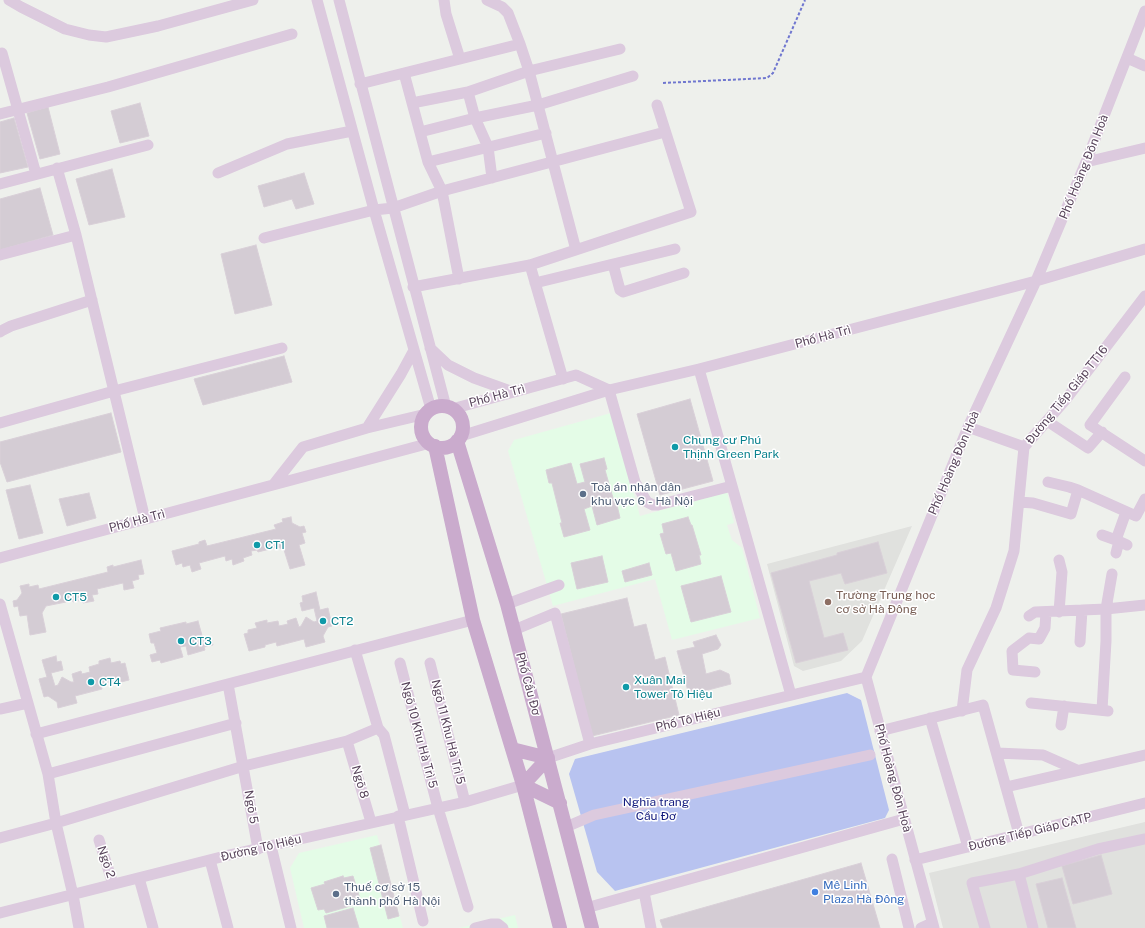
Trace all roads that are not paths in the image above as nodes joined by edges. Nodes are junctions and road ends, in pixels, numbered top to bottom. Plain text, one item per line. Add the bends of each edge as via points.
1 (9, 0) edge
2 (253, 0) edge
3 (317, 0) edge
4 (339, 0) edge
5 (444, 0) edge
6 (487, 0) edge
7 (1145, 11) edge
8 (292, 34) dead end
9 (520, 44) junction
10 (620, 49) dead end
11 (2, 53) dead end
12 (1127, 58) junction
13 (460, 59) junction
14 (1145, 66) edge
15 (529, 71) junction
16 (404, 73) junction
17 (633, 76) dead end
18 (360, 84) junction
19 (468, 92) junction
20 (412, 103) junction
21 (538, 105) junction
22 (657, 105) dead end
23 (18, 109) junction
24 (0, 114) edge
25 (475, 118) junction
26 (352, 131) junction
27 (420, 132) junction
28 (665, 132) junction
29 (546, 133) junction
30 (148, 145) dead end
31 (488, 147) junction
32 (1145, 148) edge
33 (428, 162) junction
34 (554, 162) junction
35 (1086, 162) junction
36 (57, 168) junction
37 (218, 173) dead end
38 (36, 174) junction
39 (492, 178) junction
40 (0, 184) edge
41 (442, 191) junction
42 (393, 208) junction
43 (374, 210) junction
44 (76, 235) junction
45 (264, 238) dead end
46 (675, 248) dead end
47 (1145, 249) edge
48 (576, 250) junction
49 (0, 255) edge
50 (614, 264) junction
51 (530, 265) junction
52 (684, 273) dead end
53 (459, 279) junction
54 (1036, 281) junction
55 (535, 283) junction
56 (413, 287) junction
57 (1145, 296) edge
58 (92, 300) junction
59 (0, 332) edge
60 (429, 347) junction
61 (282, 348) dead end
62 (414, 350) junction
63 (699, 369) junction
64 (1125, 377) dead end
65 (563, 379) junction
66 (610, 390) junction
67 (114, 391) junction
68 (513, 392) junction
69 (449, 408) junction
70 (429, 412) junction
71 (1047, 421) junction
72 (0, 423) edge
73 (968, 427) junction
74 (367, 428) junction
75 (1102, 432) junction
76 (459, 439) junction
77 (433, 445) junction
78 (1024, 447) junction
79 (1144, 458) edge
80 (1048, 482) dead end
81 (274, 484) junction
82 (732, 486) junction
83 (1078, 490) junction
84 (1145, 499) edge
85 (1019, 502) junction
86 (1126, 512) junction
87 (145, 519) junction
88 (1102, 535) dead end
89 (1121, 542) junction
90 (1116, 553) dead end
91 (0, 558) edge
92 (1059, 560) dead end
93 (1112, 574) dead end
94 (559, 585) dead end
95 (0, 604) edge
96 (507, 604) junction
97 (1145, 605) edge
98 (1106, 609) junction
99 (1082, 610) junction
100 (1046, 612) junction
101 (1059, 612) junction
102 (1029, 616) dead end
103 (473, 620) junction
104 (514, 630) junction
105 (1080, 642) dead end
106 (355, 650) junction
107 (400, 663) dead end
108 (430, 663) dead end
109 (1035, 672) dead end
110 (866, 677) junction
111 (228, 684) junction
112 (791, 695) junction
113 (28, 703) junction
114 (1031, 703) dead end
115 (1064, 706) junction
116 (0, 709) edge
117 (962, 711) junction
118 (930, 718) junction
119 (236, 724) junction
120 (1061, 725) dead end
121 (378, 728) junction
122 (880, 731) junction
123 (36, 734) junction
124 (347, 741) junction
125 (590, 744) junction
126 (512, 749) junction
127 (997, 753) junction
128 (870, 755) dead end
129 (1145, 755) edge
130 (548, 758) junction
131 (244, 766) junction
132 (1077, 770) junction
133 (48, 774) junction
134 (523, 785) junction
135 (1006, 787) junction
136 (465, 802) junction
137 (560, 803) junction
138 (1145, 803) edge
139 (438, 808) junction
140 (402, 816) junction
141 (904, 819) junction
142 (371, 822) junction
143 (56, 823) junction
144 (566, 827) junction
145 (1019, 834) junction
146 (0, 838) edge
147 (1145, 839) edge
148 (99, 840) dead end
149 (271, 846) junction
150 (968, 847) junction
151 (258, 849) junction
152 (892, 859) dead end
153 (210, 860) junction
154 (915, 860) junction
155 (1019, 874) junction
156 (139, 878) junction
157 (113, 884) junction
158 (644, 892) junction
159 (73, 895) junction
160 (468, 907) dead end
161 (586, 908) junction
162 (0, 913) edge
163 (423, 921) dead end
164 (933, 926) edge
165 (79, 928) edge
166 (154, 928) edge
167 (228, 928) edge
168 (290, 928) edge
169 (476, 928) edge
170 (503, 928) edge
171 (560, 928) edge
172 (592, 928) edge
173 (651, 928) edge
174 (909, 928) edge
175 (921, 928) edge
176 (985, 928) edge
177 (1033, 928) edge

1 - 2 street via 65,29 89,36 106,37 158,26
3 - 26 street
4 - 18 street
5 - 13 street
6 - 9 street via 502,6 508,13
7 - 12 street, Phố Hoàng Đôn Hoà
8 - 23 street via 108,87
9 - 13 street
9 - 15 street
10 - 15 street
11 - 23 street
12 - 14 street
12 - 35 street, Phố Hoàng Đôn Hoà
13 - 16 street
15 - 19 street
15 - 21 street
16 - 18 street
16 - 20 street
17 - 21 street
18 - 42 street
19 - 20 street
19 - 25 street
20 - 27 street
21 - 25 street
21 - 29 street
22 - 28 street
23 - 24 street
23 - 38 street
25 - 27 street
25 - 31 street
26 - 37 street via 287,144
26 - 43 street
27 - 33 street
28 - 34 street
28 - 48 street via 691,212
29 - 31 street
29 - 34 street
30 - 36 street
31 - 33 street
31 - 39 street
32 - 35 street
33 - 41 street
34 - 39 street
34 - 48 street
35 - 54 street, Phố Hoàng Đôn Hoà
36 - 38 street
36 - 44 street
38 - 40 street
39 - 41 street
41 - 42 street
41 - 53 street
42 - 43 street
42 - 56 street
43 - 45 street
43 - 62 street
44 - 49 street
44 - 58 street
46 - 50 street
47 - 54 street, Phố Hà Trì
48 - 51 street
50 - 52 street via 620,290 623,292
50 - 55 street
51 - 53 street
51 - 55 street
53 - 56 street
54 - 63 street, Phố Hà Trì
54 - 73 street, Phố Hoàng Đôn Hoà
55 - 65 street
56 - 60 street
57 - 71 street, Đường Tiếp Giáp TT16
58 - 59 street via 11,326
58 - 67 street
60 - 68 street via 448,365 474,378
60 - 69 street
61 - 67 street
62 - 70 street
62 - 74 street
63 - 66 street, Phố Hà Trì
63 - 82 street
64 - 75 street via 1090,425
65 - 66 street, Phố Hà Trì via 576,375
65 - 68 street, Phố Hà Trì
66 - 76 street, Phố Hà Trì
66 - 82 street via 635,482 647,502 658,505
67 - 72 street
67 - 87 street
68 - 69 street, Phố Hà Trì
69 - 70 main road via 438,407
69 - 76 main road via 457,412 463,424
70 - 74 street
70 - 77 main road via 423,420 422,427 423,434
71 - 75 street via 1088,448
71 - 78 street, Đường Tiếp Giáp TT16
73 - 78 street
73 - 110 street, Phố Hoàng Đôn Hoà
74 - 81 street via 303,448
75 - 79 street
76 - 77 main road via 447,447
76 - 96 main road, Phố Cầu Đơ
77 - 81 street, Phố Hà Trì
77 - 103 main road
78 - 85 street, Đường Tiếp Giáp TT16
80 - 83 street
81 - 87 street, Phố Hà Trì
82 - 112 street
83 - 85 street via 1071,514 1034,503
83 - 86 street
84 - 86 street via 1136,516
85 - 117 street, Đường Tiếp Giáp TT16 via 1014,551 996,608 967,670
86 - 89 street
87 - 91 street, Phố Hà Trì
88 - 89 street
89 - 90 street
92 - 101 street via 1062,572
93 - 98 street
94 - 96 street
95 - 113 street
96 - 104 main road, Phố Cầu Đơ
97 - 98 street
98 - 99 street
98 - 115 street via 1105,711
99 - 101 street
99 - 105 street
100 - 101 street
100 - 102 street via 1035,612
100 - 109 street via 1045,628 1040,639 1029,638 1012,651 1013,670
103 - 106 street
103 - 126 main road
104 - 125 street via 555,613
104 - 130 main road, Phố Cầu Đơ
106 - 111 street
106 - 121 street
107 - 139 street, Ngõ 10 Khu Hà Trì 5
108 - 136 street, Ngõ 11 Khu Hà Trì 5
110 - 112 street, Phố Tô Hiệu
110 - 122 street, Phố Hoàng Đôn Hoà
111 - 119 street, Ngõ 5
111 - 123 street
112 - 125 street, Phố Tô Hiệu
113 - 116 street
113 - 123 street
114 - 115 street
115 - 120 street
117 - 118 street
117 - 127 street via 983,705
118 - 122 street
118 - 150 street
119 - 131 street, Ngõ 5
119 - 133 street
121 - 124 street
121 - 140 street via 384,735
122 - 141 street, Phố Hoàng Đôn Hoà
123 - 133 street
124 - 131 street
124 - 142 street, Ngõ 8
125 - 130 street, Phố Tô Hiệu
126 - 130 main road
126 - 134 main road
127 - 132 street via 1043,756
127 - 135 street
128 - 144 street via 594,815
129 - 132 street
130 - 134 main road, Phố Tô Hiệu
130 - 137 main road, Phố Cầu Đơ
131 - 143 street
131 - 151 street, Ngõ 5
132 - 135 street
133 - 143 street
134 - 136 street, Đường Tô Hiệu
134 - 137 main road
134 - 171 main road
135 - 145 street
136 - 139 street, Đường Tô Hiệu
137 - 144 main road, Phố Cầu Đơ
138 - 145 street, Đường Tiếp Giáp CATP
139 - 140 street, Đường Tô Hiệu
139 - 160 street, Ngõ 10 Khu Hà Trì 5
140 - 142 street, Đường Tô Hiệu
140 - 163 street
141 - 154 street, Phố Hoàng Đôn Hoà
141 - 158 street
142 - 149 street, Đường Tô Hiệu
143 - 146 street
143 - 159 street
144 - 161 main road, Phố Cầu Đơ
145 - 150 street, Đường Tiếp Giáp CATP
147 - 155 street via 1098,849
148 - 157 street, Ngõ 2
149 - 151 street, Đường Tô Hiệu
149 - 168 street
150 - 154 street, Đường Tiếp Giáp CATP
151 - 153 street, Đường Tô Hiệu
152 - 174 street
153 - 156 street, Đường Tô Hiệu
153 - 167 street
154 - 164 street, Phố Hoàng Đôn Hoà
155 - 176 street via 972,883
155 - 177 street
156 - 157 street, Đường Tô Hiệu
156 - 166 street
157 - 159 street, Đường Tô Hiệu
158 - 161 street
158 - 173 street
159 - 162 street, Đường Tô Hiệu
159 - 165 street
161 - 172 main road, Phố Cầu Đơ
164 - 175 street
169 - 170 street via 498,924

